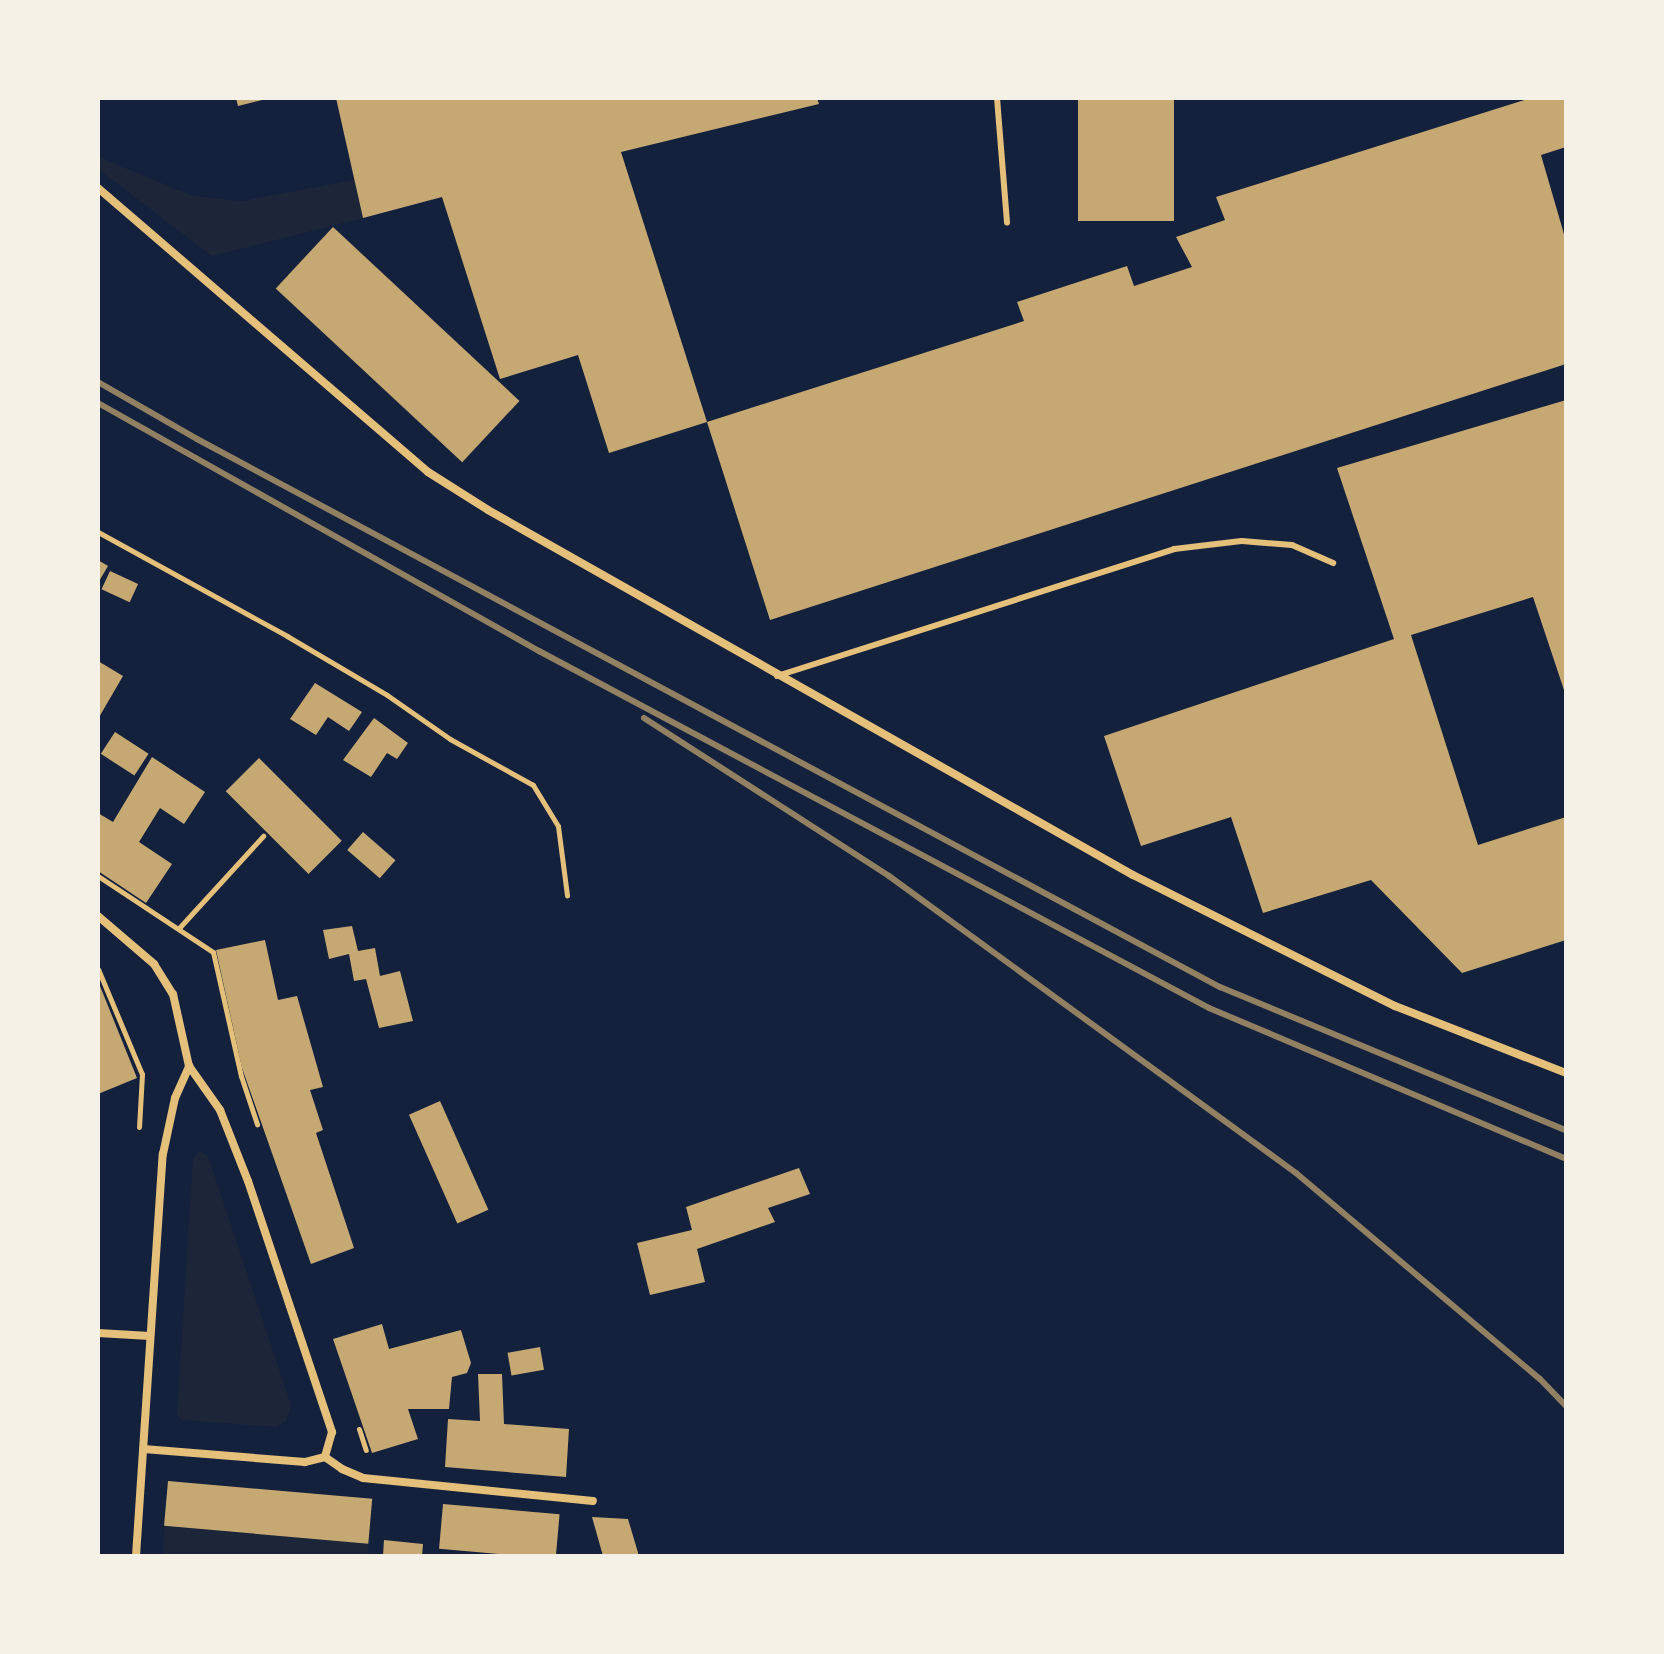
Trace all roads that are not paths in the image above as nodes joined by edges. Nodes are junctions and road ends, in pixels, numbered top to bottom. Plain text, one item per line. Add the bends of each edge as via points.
1 (997, 98) edge
2 (98, 188) edge
3 (1007, 223) dead end
4 (1333, 563) dead end
5 (777, 676) junction
6 (98, 916) edge
7 (189, 1066) junction
8 (1566, 1073) edge
9 (98, 1333) edge
10 (150, 1336) junction
11 (144, 1449) junction
12 (325, 1457) junction
13 (593, 1501) dead end
14 (136, 1556) edge

1 - 3 lane
2 - 5 street via 428,472
4 - 5 lane via 1292,545 1242,541 1174,549
5 - 8 street via 1133,875 1274,946 1395,1006
6 - 7 street via 154,964 173,994
7 - 10 street via 175,1098 163,1154
7 - 12 street via 220,1110 248,1181 332,1432
9 - 10 street
10 - 11 street
11 - 12 street via 305,1462
11 - 14 street
12 - 13 street via 363,1478

